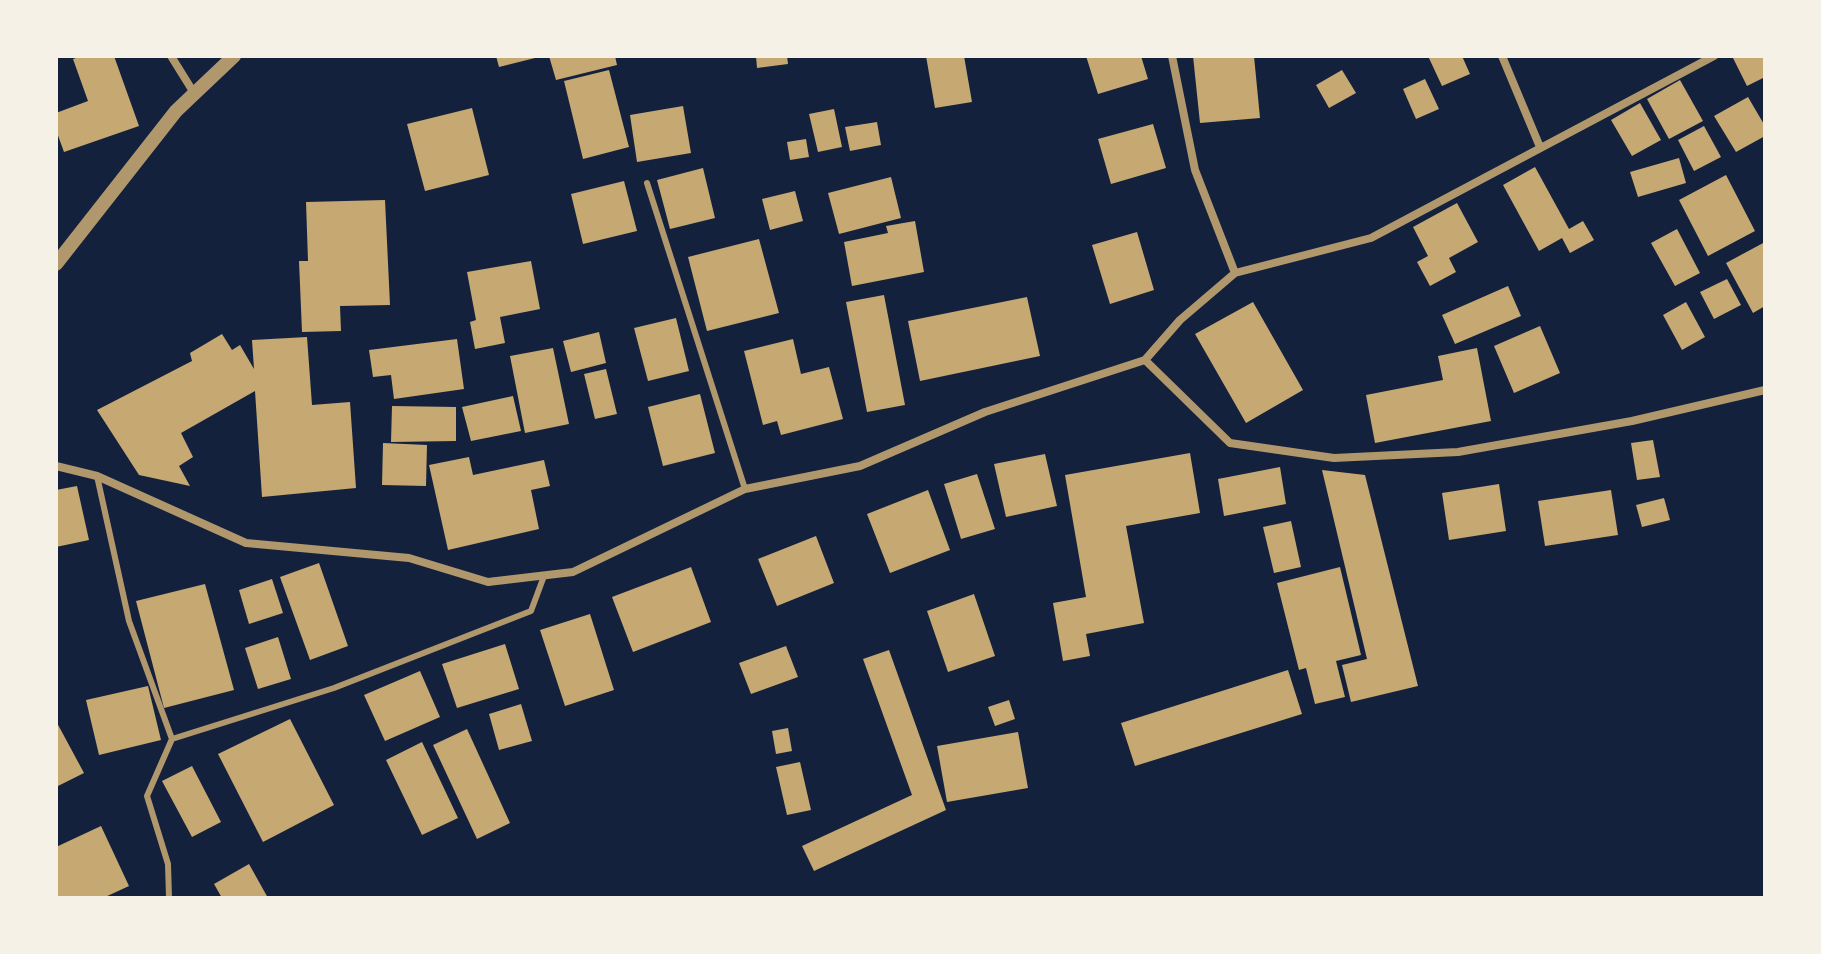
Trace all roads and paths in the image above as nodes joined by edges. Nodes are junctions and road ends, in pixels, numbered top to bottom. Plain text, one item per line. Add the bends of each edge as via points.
1 (171, 56) edge
2 (234, 56) edge
3 (1172, 56) edge
4 (1502, 56) edge
5 (1714, 56) edge
6 (194, 93) junction
7 (1540, 147) junction
8 (647, 183) dead end
9 (56, 264) edge
10 (1235, 273) junction
11 (1145, 360) junction
12 (1765, 390) edge
13 (56, 466) edge
14 (97, 476) junction
15 (745, 489) junction
16 (544, 576) junction
17 (172, 739) junction
18 (169, 898) edge

1 - 6 street
2 - 6 street
3 - 10 street via 1195,170
4 - 7 street
5 - 7 street
6 - 9 street
7 - 10 street via 1371,238
8 - 15 lane
10 - 11 street via 1180,320
11 - 12 street via 1230,443 1334,458 1458,452 1632,421
11 - 15 street via 985,412 860,466
13 - 14 street
14 - 16 street via 246,543 409,558 488,582
14 - 17 lane via 129,621
15 - 16 street via 573,572
16 - 17 lane via 531,611 334,688
17 - 18 lane via 147,796 168,864

